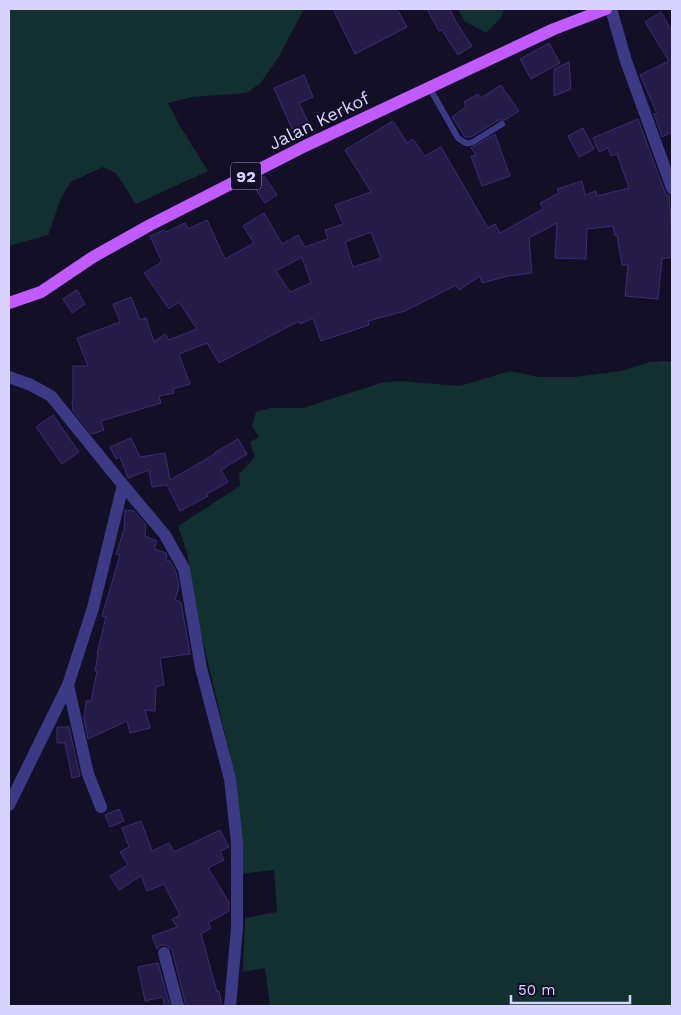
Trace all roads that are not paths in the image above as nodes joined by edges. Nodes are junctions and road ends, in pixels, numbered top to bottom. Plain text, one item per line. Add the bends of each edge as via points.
1 (606, 9) edge
2 (611, 9) edge
3 (429, 88) junction
4 (502, 124) dead end
5 (672, 188) edge
6 (9, 303) edge
7 (9, 377) edge
8 (123, 485) junction
9 (68, 685) junction
10 (9, 805) edge
11 (101, 807) dead end
12 (164, 953) dead end
13 (178, 1006) edge
14 (230, 1006) edge

1 - 3 main road, Jalan Kerkof / 92
2 - 5 street via 626,61
3 - 4 lane via 464,143 473,142
3 - 6 main road, Jalan Kerkof / 92 via 305,146 150,225 93,257 41,292
7 - 8 street via 52,396
8 - 9 street via 93,608
8 - 14 street via 165,535 184,569 201,668 230,779 237,842 236,928
9 - 10 street
9 - 11 street via 88,774
12 - 13 street

